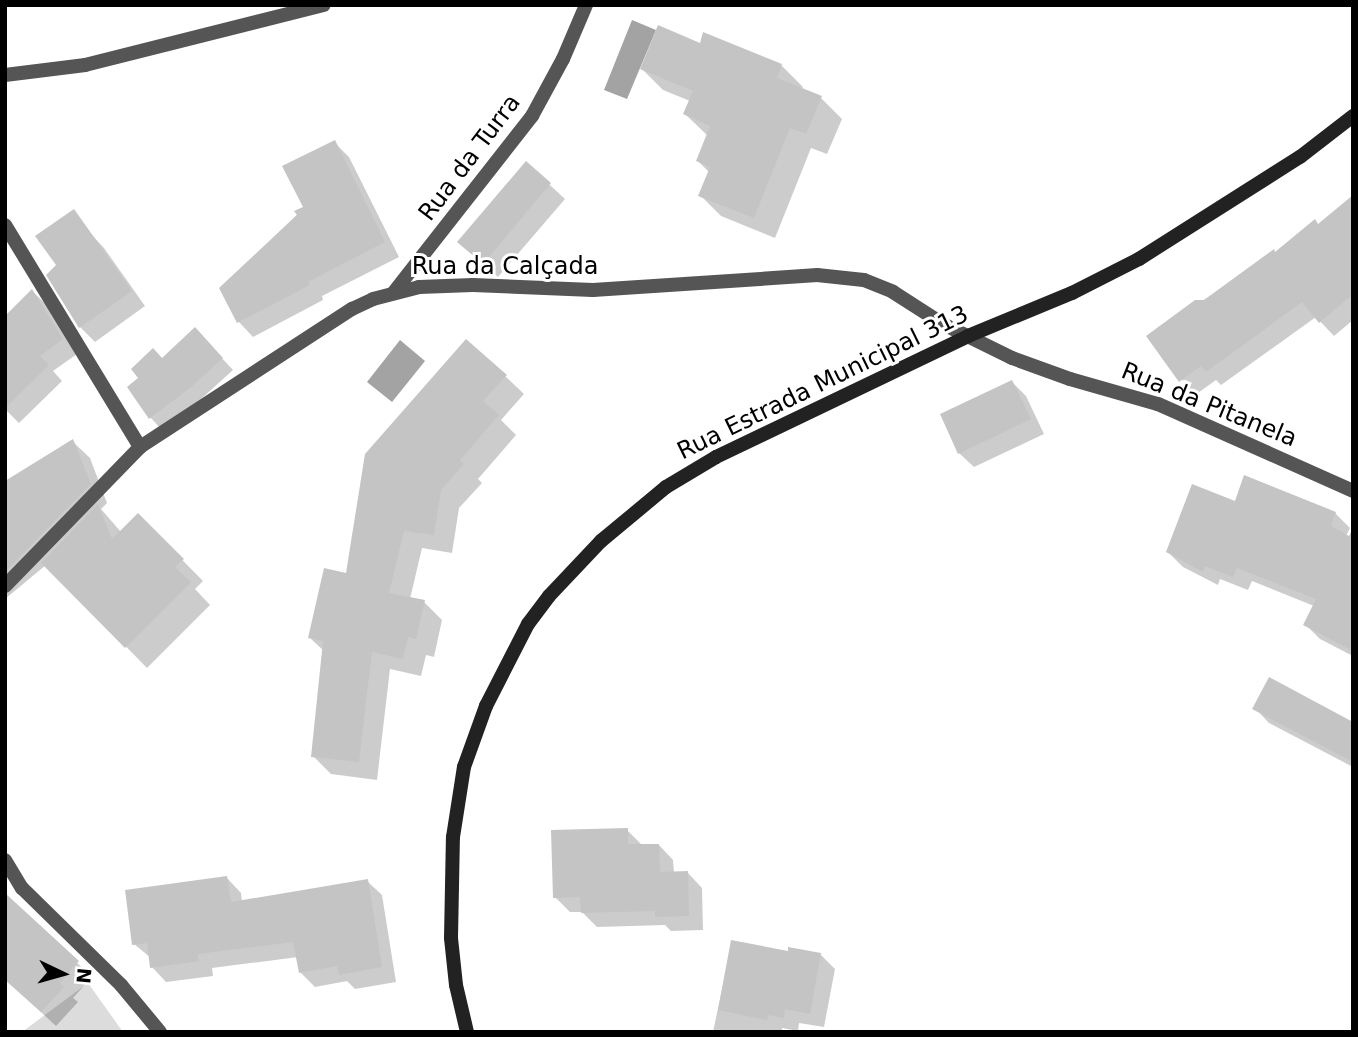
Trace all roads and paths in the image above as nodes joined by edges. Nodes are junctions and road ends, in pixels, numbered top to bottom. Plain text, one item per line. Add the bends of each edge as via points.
1 (324, 5) edge
2 (586, 5) edge
3 (5, 75) edge
4 (1353, 116) edge
5 (5, 225) edge
6 (394, 292) junction
7 (968, 337) junction
8 (140, 447) junction
9 (1353, 491) edge
10 (5, 586) edge
11 (5, 860) edge
12 (160, 1032) edge
13 (467, 1032) edge

1 - 3 street via 85,65
2 - 6 street, Rua da Turra via 532,116
4 - 7 main road, Rua Estrada Municipal 313 via 1300,157 1139,259
5 - 8 street
6 - 7 street, Rua da Calçada via 473,285 601,289 835,276 886,288
6 - 8 street, Rua da Calçada via 352,309
7 - 9 street, Rua da Pitanela via 1051,373 1158,404
7 - 13 main road, Rua Estrada Municipal 313 via 716,457 666,487 601,541 528,624 486,706 464,768 453,837 451,939
8 - 10 street, Rua da Calçada
11 - 12 street via 22,888 121,985

